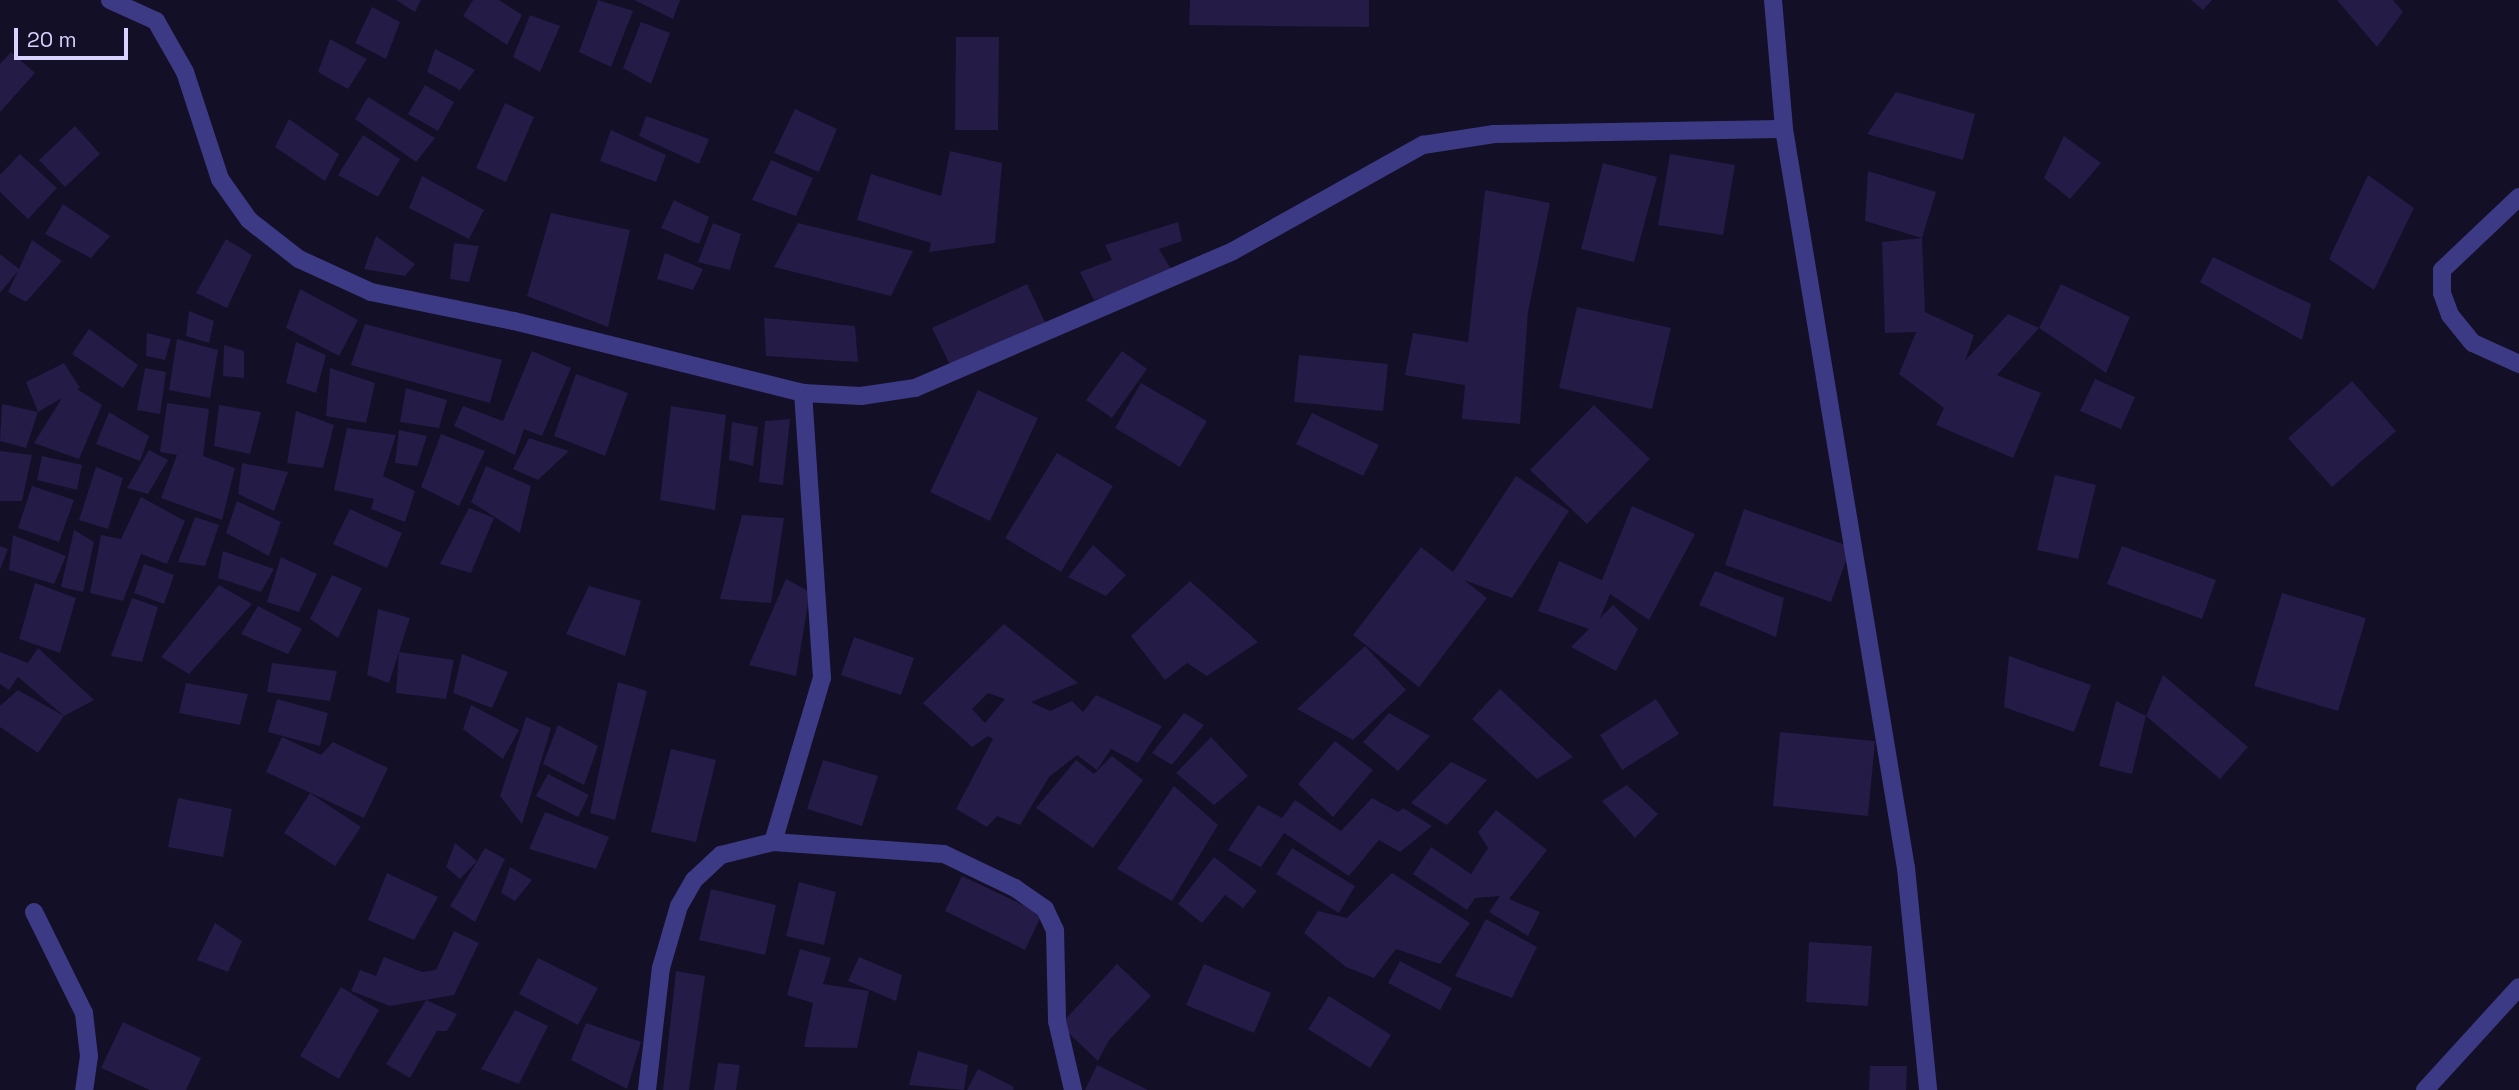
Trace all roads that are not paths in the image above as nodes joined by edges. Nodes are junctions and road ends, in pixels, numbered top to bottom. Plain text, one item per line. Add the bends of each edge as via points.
1 (110, 0) edge
2 (1773, 0) edge
3 (1784, 129) junction
4 (2519, 197) edge
5 (2519, 364) edge
6 (803, 393) junction
7 (773, 842) junction
8 (34, 912) dead end
9 (2519, 987) edge
10 (84, 1090) edge
11 (647, 1090) edge
12 (1073, 1090) edge
13 (1928, 1090) edge
14 (2425, 1090) edge

1 - 6 street via 156,21 185,72 220,179 249,220 299,259 370,292 514,321
2 - 3 street
3 - 6 street via 1494,134 1423,145 1233,251 915,388 861,396
3 - 13 street via 1906,868
4 - 5 street via 2442,270 2442,293 2450,315 2473,343
6 - 7 street via 822,678
7 - 11 street via 722,855 694,880 679,906 661,968
7 - 12 street via 944,854 1015,888 1045,909 1055,930 1057,1021
8 - 10 street via 84,1013 89,1056
9 - 14 street

